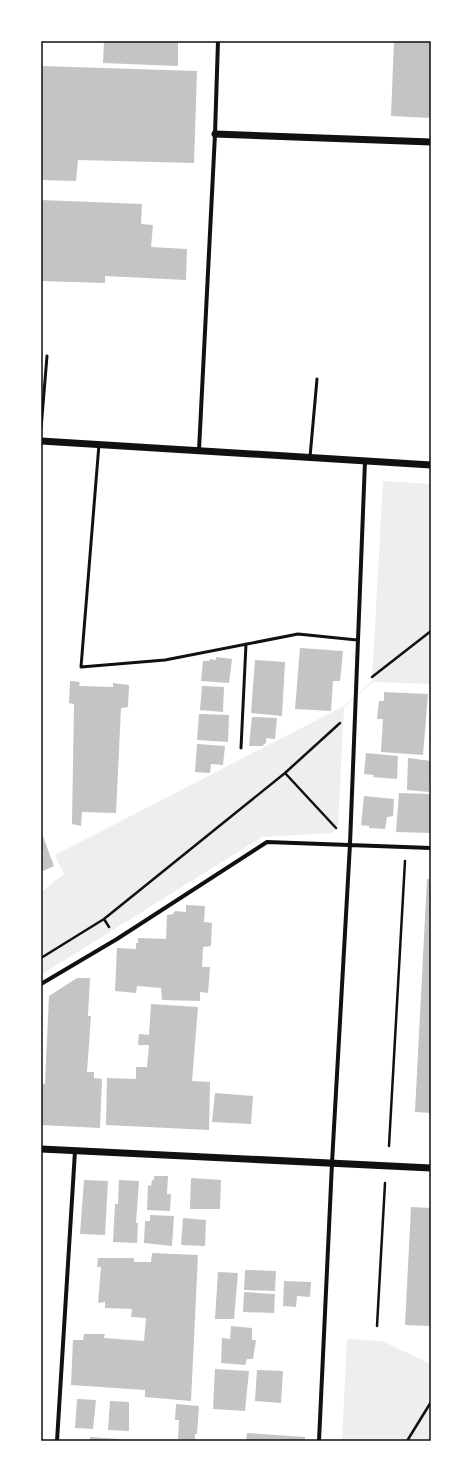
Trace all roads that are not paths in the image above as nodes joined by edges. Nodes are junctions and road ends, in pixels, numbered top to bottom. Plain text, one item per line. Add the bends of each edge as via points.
1 (218, 41) edge
2 (215, 134) junction
3 (431, 142) edge
4 (47, 356) dead end
5 (317, 379) dead end
6 (41, 430) edge
7 (41, 441) edge
8 (98, 444) junction
9 (199, 450) junction
10 (310, 457) junction
11 (365, 460) junction
12 (431, 465) edge
13 (357, 640) junction
14 (246, 644) junction
15 (241, 748) dead end
16 (350, 844) junction
17 (431, 848) edge
18 (41, 984) edge
19 (41, 1149) edge
20 (75, 1151) junction
21 (332, 1163) junction
22 (431, 1168) edge
23 (57, 1441) edge
24 (319, 1441) edge

1 - 2 street
2 - 3 street
2 - 9 street
4 - 6 lane
5 - 10 lane
7 - 8 street
8 - 9 street
8 - 14 lane via 81,666 165,660
9 - 10 street
10 - 11 street
11 - 12 street
11 - 13 street
13 - 14 lane via 298,634
13 - 16 street
14 - 15 lane
16 - 17 street
16 - 18 street via 267,842
16 - 21 street
19 - 20 street
20 - 21 street
20 - 23 street
21 - 22 street
21 - 24 street

